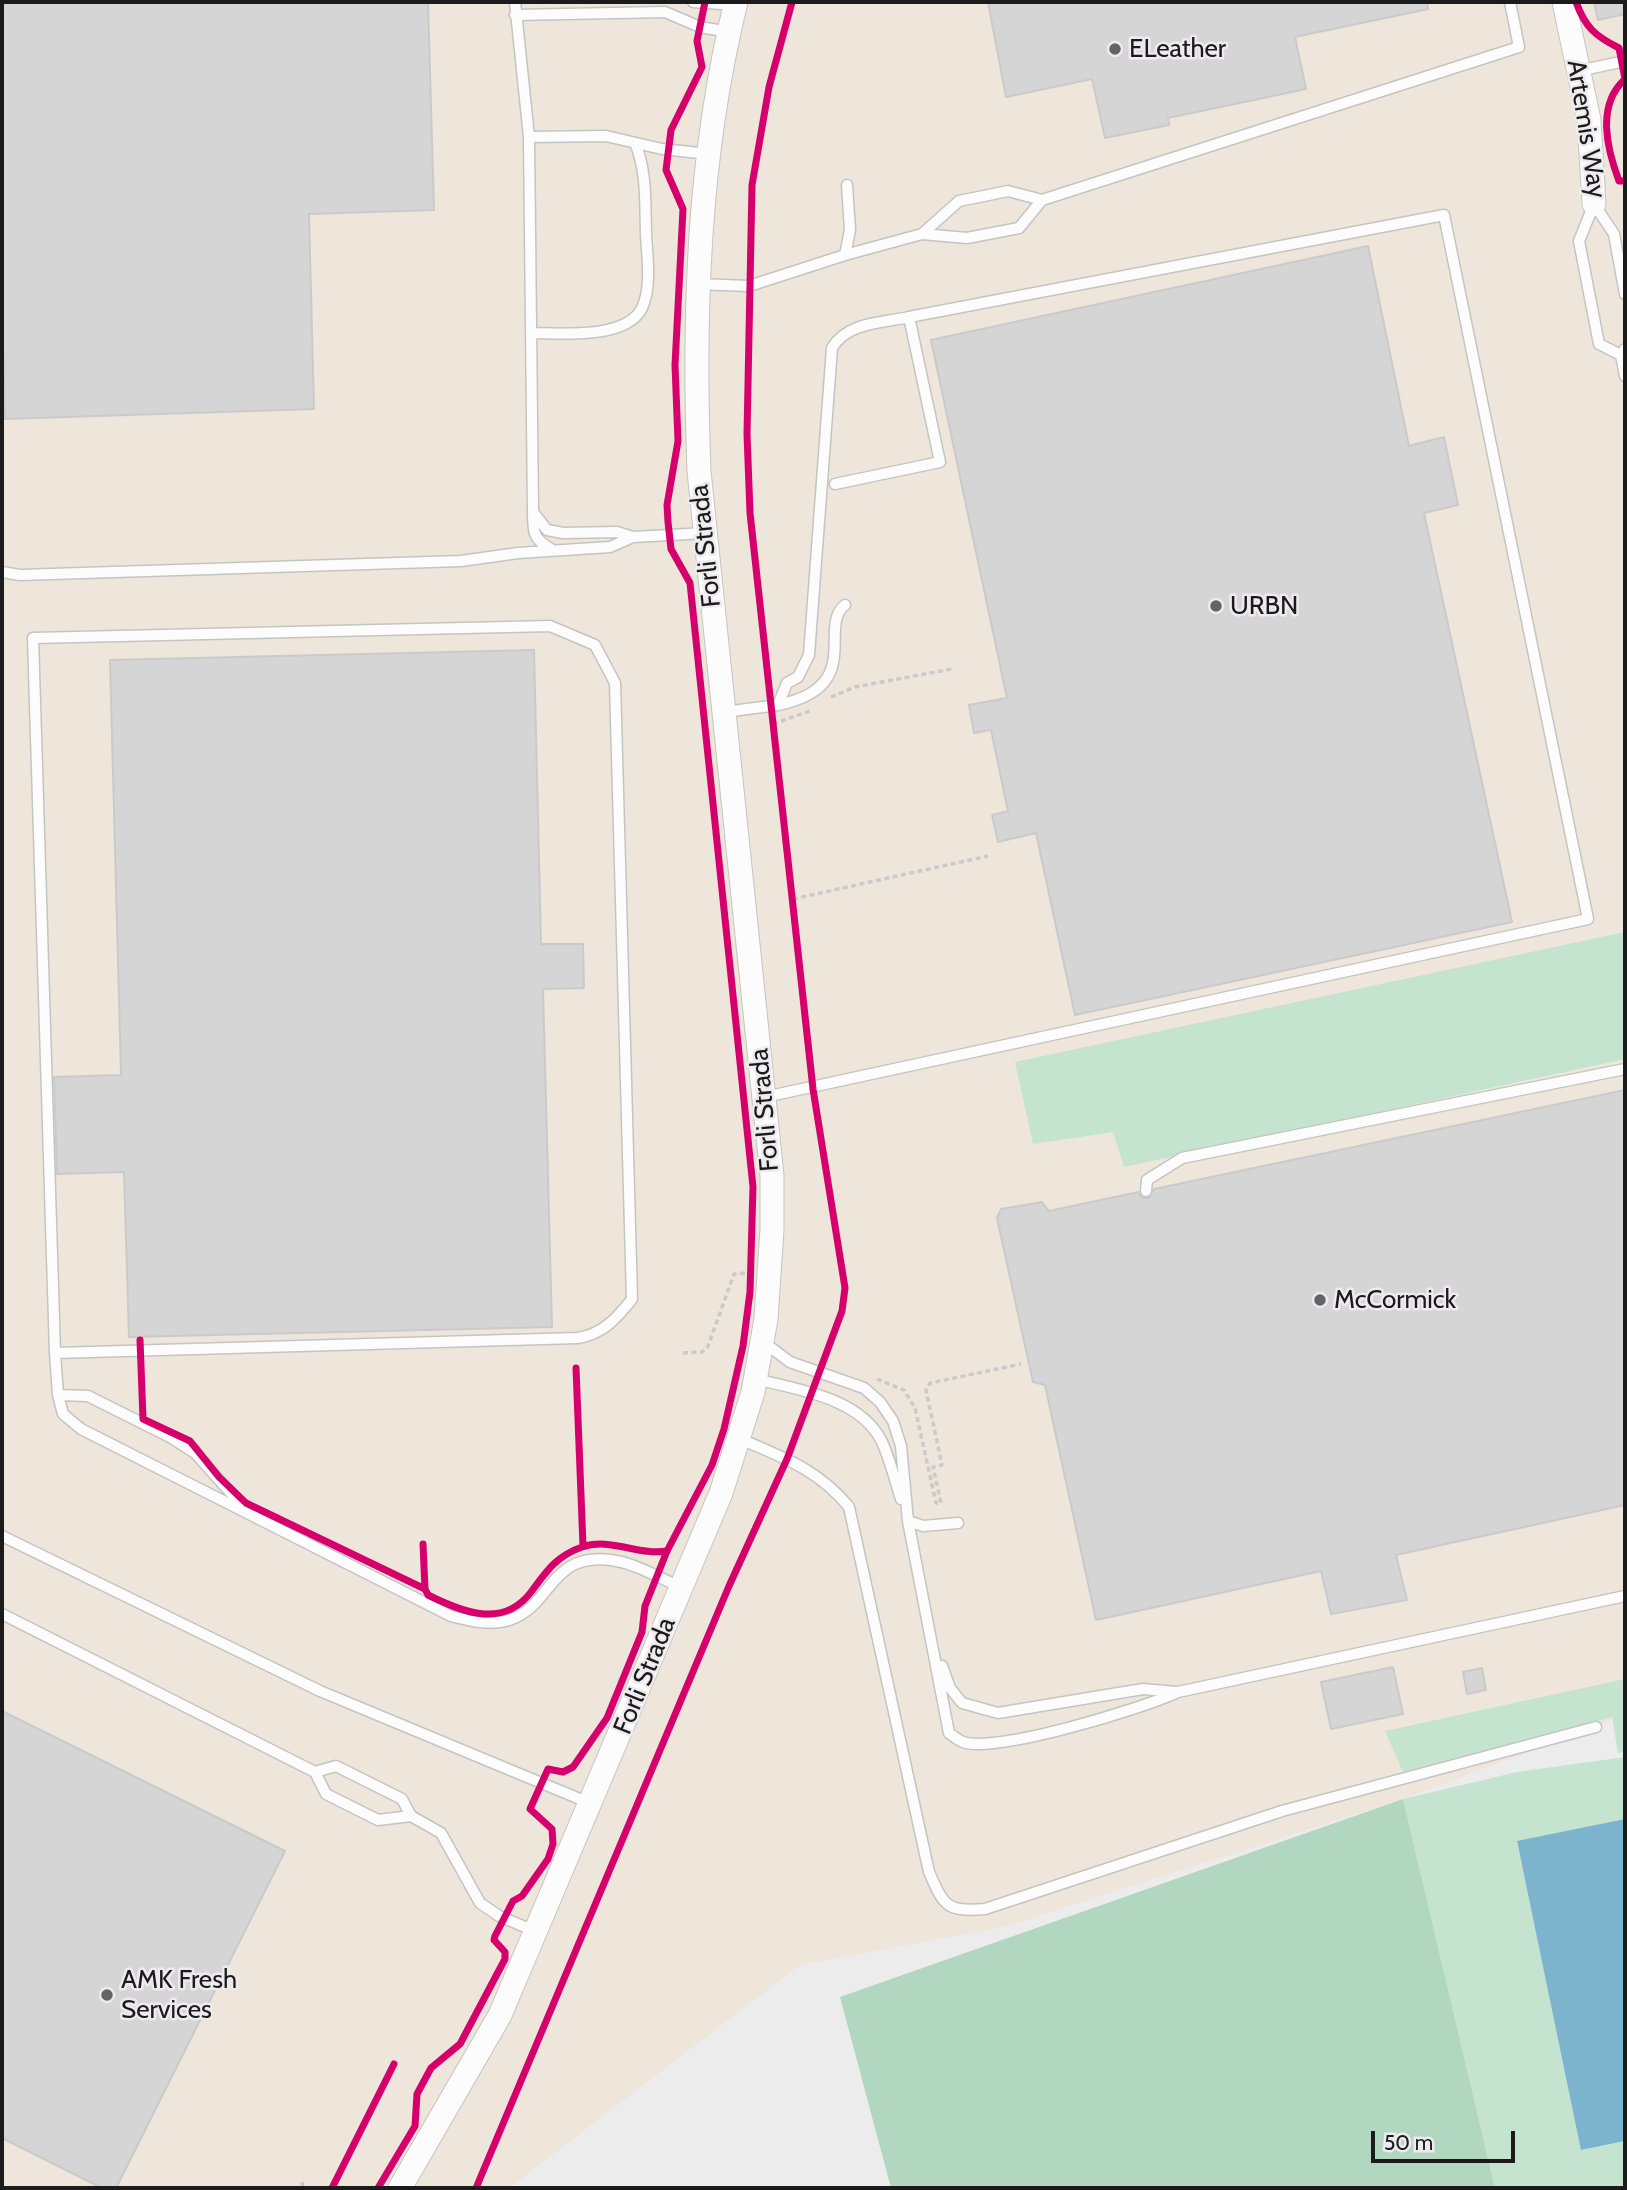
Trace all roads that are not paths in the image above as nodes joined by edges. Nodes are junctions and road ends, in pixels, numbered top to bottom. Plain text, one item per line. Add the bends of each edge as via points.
1 (515, 2) edge
2 (693, 2) edge
3 (1510, 2) edge
4 (1564, 2) edge
5 (736, 3) edge
6 (515, 15) junction
7 (729, 32) junction
8 (1625, 61) edge
9 (1578, 71) junction
10 (529, 137) junction
11 (635, 144) junction
12 (709, 154) junction
13 (847, 185) dead end
14 (1042, 200) junction
15 (1594, 204) junction
16 (922, 234) junction
17 (845, 255) junction
18 (697, 284) junction
19 (1625, 294) edge
20 (909, 317) junction
21 (531, 333) junction
22 (1623, 352) edge
23 (1625, 376) edge
24 (835, 484) dead end
25 (533, 512) junction
26 (706, 533) junction
27 (633, 537) junction
28 (552, 550) junction
29 (2, 572) edge
30 (845, 605) dead end
31 (778, 705) junction
32 (724, 712) junction
33 (1625, 1069) edge
34 (765, 1097) junction
35 (1146, 1191) dead end
36 (762, 1341) junction
37 (55, 1353) junction
38 (755, 1378) junction
39 (58, 1395) junction
40 (738, 1438) junction
41 (241, 1510) junction
42 (908, 1521) junction
43 (958, 1523) dead end
44 (2, 1536) edge
45 (681, 1587) junction
46 (1625, 1595) edge
47 (2, 1614) edge
48 (935, 1647) junction
49 (1178, 1692) junction
50 (1596, 1727) dead end
51 (315, 1772) junction
52 (592, 1804) junction
53 (411, 1816) junction
54 (537, 1932) junction
55 (401, 2188) edge

1 - 6 lane
2 - 5 lane
3 - 14 lane via 1519,47
4 - 9 street, Artemis Way
5 - 7 street, Forli Strada
6 - 7 lane via 665,12 700,27
6 - 10 lane
7 - 12 street, Forli Strada
8 - 9 lane
9 - 15 street, Artemis Way via 1589,120
10 - 11 lane via 606,136
10 - 21 lane
11 - 12 lane
11 - 21 lane via 645,183 648,286 641,310 618,328 581,334
12 - 18 street, Forli Strada
13 - 17 lane via 850,230
14 - 16 lane via 1019,228 967,239
14 - 16 lane via 1008,191 959,201
15 - 19 lane, Artemis Way via 1615,234
15 - 22 lane via 1580,241 1599,344
16 - 17 lane
17 - 18 lane via 748,286
18 - 26 street, Forli Strada via 698,459
20 - 24 lane via 940,462
20 - 31 lane via 852,329 839,335 832,348 812,640 805,666 787,684
20 - 34 lane via 1444,215 1588,919
21 - 25 lane
22 - 23 lane
25 - 27 lane via 547,530 617,532
25 - 28 lane via 533,534
26 - 27 lane
26 - 32 street, Forli Strada
27 - 28 lane via 610,547
28 - 29 lane via 461,561
30 - 31 lane via 837,611 837,653 829,675 809,696
31 - 32 lane
32 - 34 street, Forli Strada
33 - 35 lane via 1182,1158 1147,1180
34 - 36 street, Forli Strada via 772,1229
36 - 38 street, Forli Strada
36 - 42 lane via 790,1362 864,1388 880,1402 893,1421 901,1446
37 - 37 lane via 33,638 550,626 595,645 615,683 632,1279 632,1299 621,1314 592,1335 578,1338
37 - 39 lane
38 - 40 street, Forli Strada
38 - 42 lane via 833,1401 869,1424 881,1441
39 - 41 lane via 63,1414 81,1429
39 - 41 lane via 88,1396 170,1437 195,1453
40 - 45 street, Forli Strada via 721,1493
40 - 50 lane via 831,1484 849,1507 929,1872 949,1908 985,1909 1282,1811
41 - 45 lane via 451,1616 475,1622 511,1620 543,1597 550,1581 568,1567 589,1560 611,1560
42 - 43 lane via 923,1526
42 - 48 lane
44 - 52 lane via 320,1692
45 - 52 street, Forli Strada
46 - 49 lane
47 - 51 lane
48 - 49 lane via 950,1688 962,1703 998,1713 1143,1689
48 - 49 lane via 949,1733 964,1743 995,1742 1091,1723
51 - 53 lane via 336,1766 402,1800
51 - 53 lane via 326,1794 378,1820
52 - 54 street, Forli Strada
53 - 54 lane via 441,1833 480,1903
54 - 55 street, Forli Strada via 500,2015

